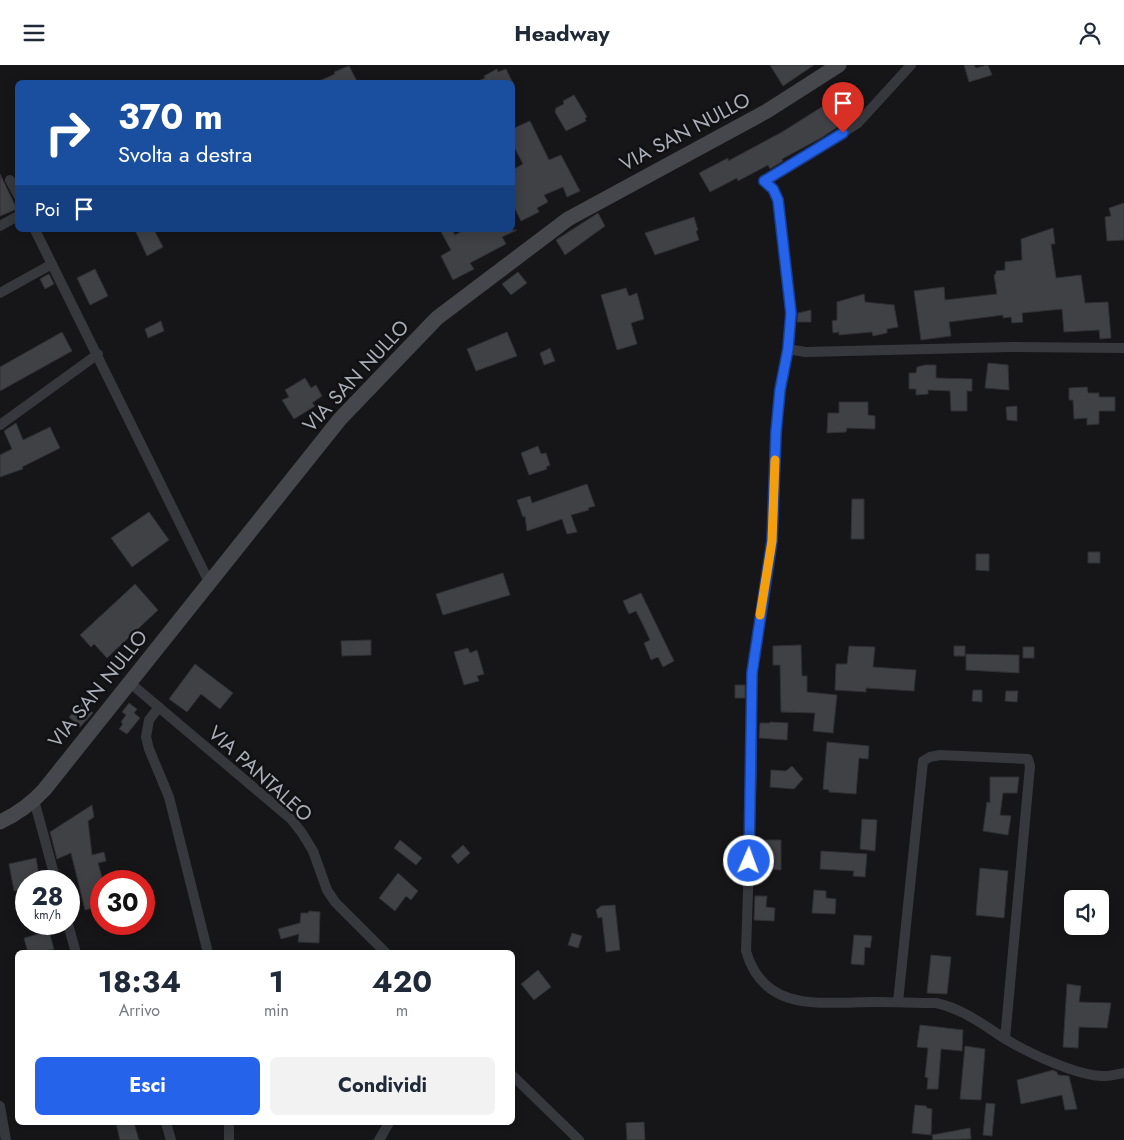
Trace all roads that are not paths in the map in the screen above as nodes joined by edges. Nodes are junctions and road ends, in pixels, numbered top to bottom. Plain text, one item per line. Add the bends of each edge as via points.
1 (839, 65) edge
2 (911, 65) edge
3 (10, 180) dead end
4 (15, 189) edge
5 (15, 218) edge
6 (0, 226) edge
7 (36, 232) edge
8 (52, 264) junction
9 (0, 293) edge
10 (1124, 348) edge
11 (788, 349) junction
12 (98, 354) junction
13 (0, 425) edge
14 (209, 583) junction
15 (129, 681) junction
16 (159, 707) junction
17 (34, 800) junction
18 (0, 822) edge
19 (53, 870) edge
20 (71, 935) edge
21 (372, 939) junction
22 (75, 950) edge
23 (207, 950) edge
24 (374, 950) edge
25 (383, 950) edge
26 (898, 1002) junction
27 (1005, 1039) junction
28 (1124, 1073) edge
29 (515, 1078) edge
30 (0, 1106) edge
31 (167, 1125) edge
32 (229, 1125) edge
33 (388, 1125) edge
34 (6, 1140) edge
35 (171, 1140) edge
36 (229, 1140) edge
37 (379, 1140) edge
38 (579, 1140) edge

1 - 14 street, VIA SAN NULLO via 766,111 568,219 437,318 340,419
2 - 11 street via 858,123 764,181 778,200 790,290
3 - 4 street
5 - 6 street
7 - 8 street
8 - 9 street
8 - 12 street
10 - 11 street via 1001,347 805,352
11 - 26 street via 776,432 772,541 752,673 746,951 753,971 764,985 787,999 841,1003
12 - 13 street
12 - 14 street
14 - 15 street, VIA SAN NULLO
15 - 16 street, VIA PANTALEO
15 - 17 street, VIA SAN NULLO
16 - 21 street, VIA PANTALEO via 290,819 313,851 327,890 335,902
16 - 23 street via 150,720 146,737 170,797
17 - 18 street, VIA SAN NULLO
17 - 19 street
20 - 22 street
21 - 24 street
21 - 25 street, VIA PANTALEO
26 - 27 street via 952,1006
26 - 27 street via 923,761 940,755 1028,759 1022,868
27 - 28 street via 1028,1052 1088,1074
29 - 38 street
30 - 34 street
31 - 35 street
32 - 36 street
33 - 37 street

